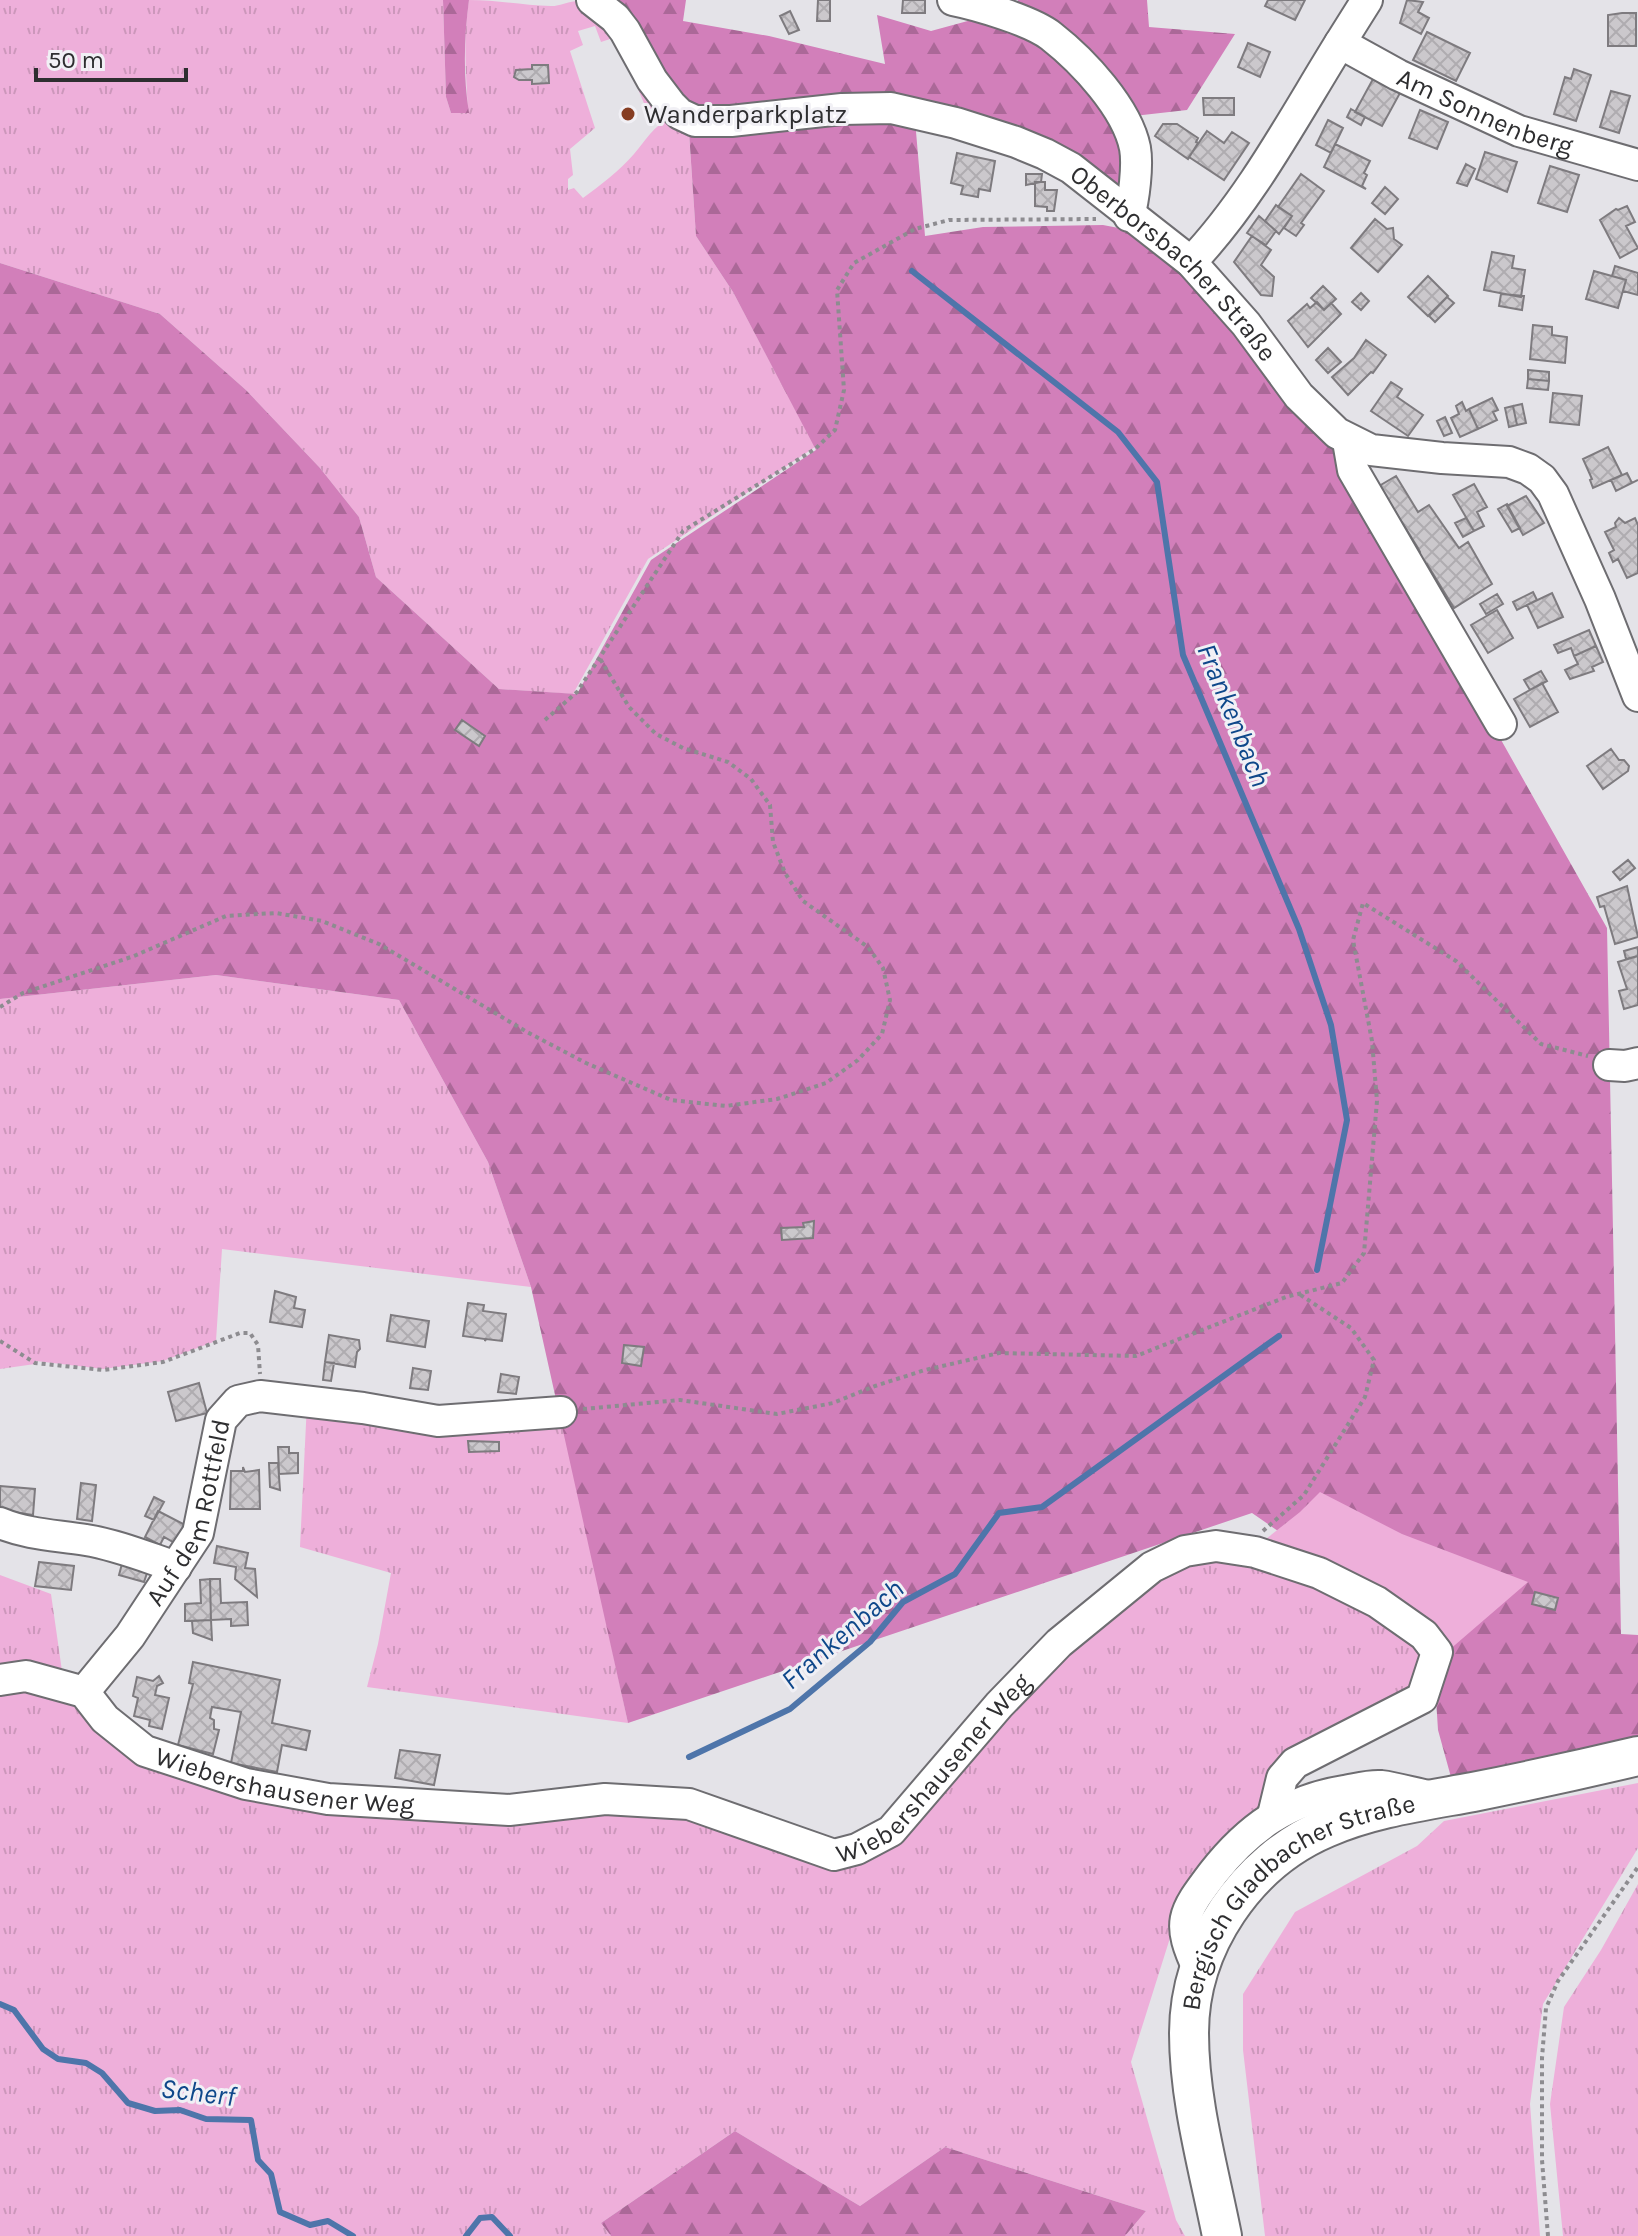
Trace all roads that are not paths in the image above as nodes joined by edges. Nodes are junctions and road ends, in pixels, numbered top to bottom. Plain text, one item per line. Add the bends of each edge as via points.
1 (592, 0) edge
2 (953, 0) edge
3 (1367, 0) edge
4 (1340, 43) junction
5 (1638, 165) edge
6 (1129, 216) junction
7 (1191, 262) junction
8 (1348, 441) junction
9 (1638, 696) edge
10 (1501, 724) dead end
11 (561, 1412) road end
12 (0, 1523) edge
13 (176, 1567) junction
14 (0, 1680) edge
15 (84, 1692) junction
16 (1638, 1756) edge
17 (1438, 1798) junction
18 (1273, 1815) junction
19 (1199, 1971) junction
20 (1222, 2236) edge

1 - 6 street, Oberborsbacher Straße via 615,18 652,80 686,118 713,122 874,108 931,116 1045,154 1071,168
2 - 6 street via 982,6 1049,34 1121,110 1135,149
3 - 4 street
4 - 5 street, Am Sonnenberg via 1519,131
4 - 7 street via 1257,175
6 - 7 street, Oberborsbacher Straße
7 - 8 street, Oberborsbacher Straße via 1299,396
8 - 9 street, Oberborsbacher Straße via 1371,450 1509,462 1542,479 1594,586
8 - 10 street via 1353,470
11 - 13 street, Auf dem Rottfeld via 438,1421 260,1396 238,1401 221,1420 198,1533
12 - 13 street via 39,1536 117,1546
13 - 15 street, Auf dem Rottfeld
14 - 15 street via 26,1676
15 - 18 street, Wiebershausener Weg via 105,1719 145,1751 246,1784 328,1799 509,1810 605,1799 689,1804 834,1855 891,1831 1059,1643 1152,1567 1185,1551 1216,1546 1255,1552 1319,1573 1377,1602 1424,1635 1437,1652 1422,1698 1295,1763 1282,1778
16 - 17 main road, Bergisch Gladbacher Straße
17 - 18 street via 1379,1786 1312,1798
17 - 19 main road, Bergisch Gladbacher Straße via 1334,1825 1301,1840 1233,1902
18 - 19 street via 1234,1846 1189,1904 1184,1932
19 - 20 main road, Bergisch Gladbacher Straße via 1190,2059

